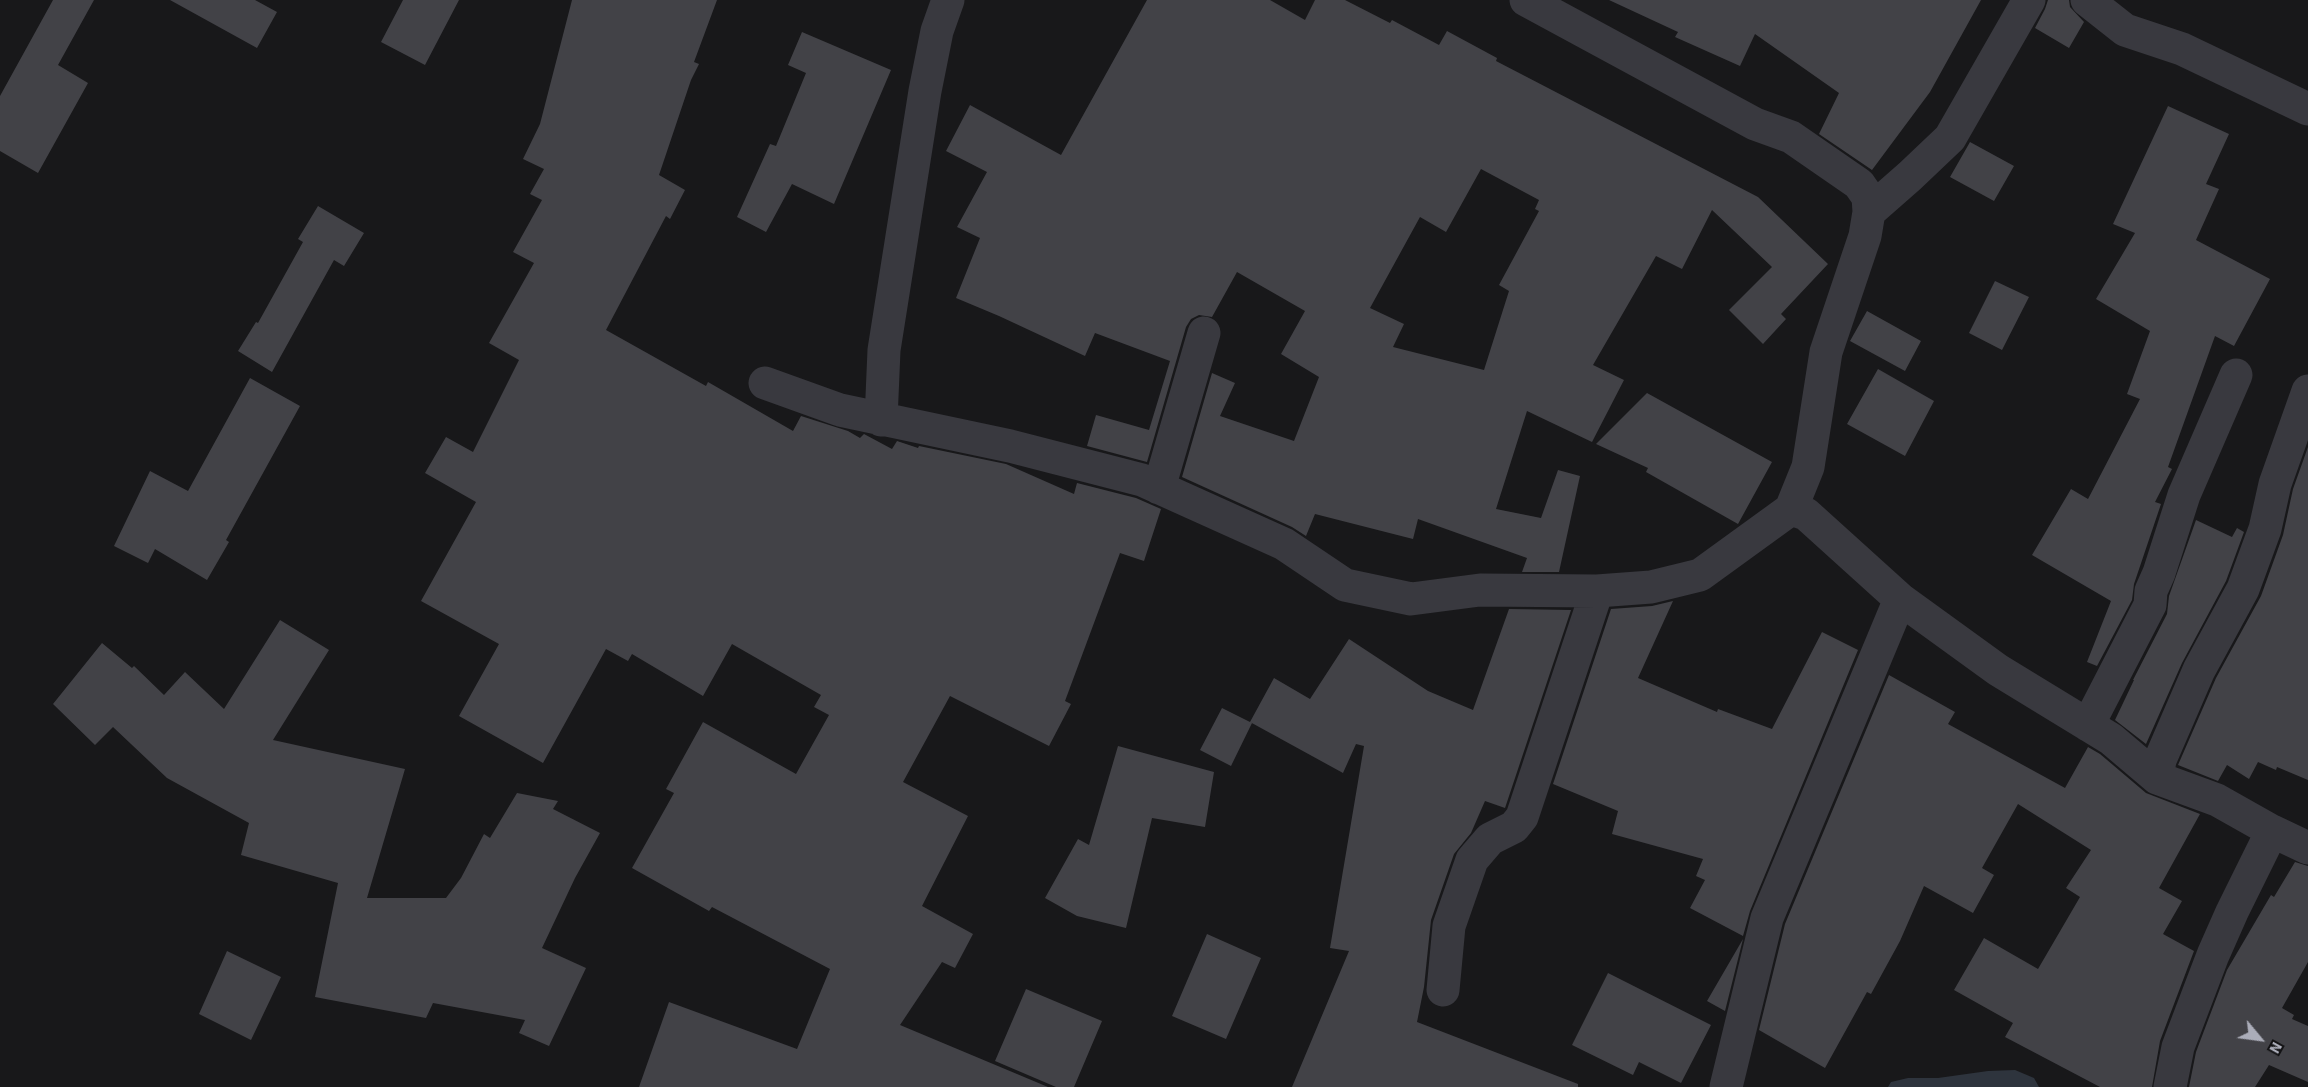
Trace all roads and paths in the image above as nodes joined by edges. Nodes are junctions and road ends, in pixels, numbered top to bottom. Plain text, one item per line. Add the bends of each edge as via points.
1 (948, 0) edge
2 (1526, 0) edge
3 (2028, 0) edge
4 (2087, 0) edge
5 (2308, 109) edge
6 (1869, 212) junction
7 (1204, 333) dead end
8 (2236, 375) dead end
9 (765, 383) dead end
10 (2308, 391) edge
11 (881, 420) junction
12 (1159, 488) junction
13 (1791, 508) junction
14 (1597, 591) junction
15 (1900, 598) junction
16 (2088, 725) junction
17 (2157, 778) junction
18 (2272, 831) junction
19 (2308, 848) edge
20 (1443, 990) dead end
21 (1726, 1087) edge
22 (2170, 1087) edge

1 - 11 street via 937,31 925,91 884,350
2 - 6 street via 1745,119 1791,137 1859,184 1868,197
3 - 6 street via 1950,138
4 - 5 street via 2125,30 2182,49
6 - 13 street via 1865,236 1826,352 1808,467
7 - 12 street
8 - 16 street via 2181,504 2151,591 2150,605
9 - 11 street
10 - 17 street via 2243,589 2199,669 2160,760
11 - 12 street via 1010,446 1142,480
12 - 14 street via 1284,544 1346,585 1411,599 1480,590
13 - 14 street via 1700,575 1651,587
13 - 15 street via 1806,514
14 - 20 street via 1522,817 1514,827 1490,839 1472,860 1449,926
15 - 16 street via 1998,669
15 - 21 street via 1767,918
16 - 17 street
17 - 18 street via 2217,800
18 - 19 street
18 - 22 street via 2213,955 2178,1047

